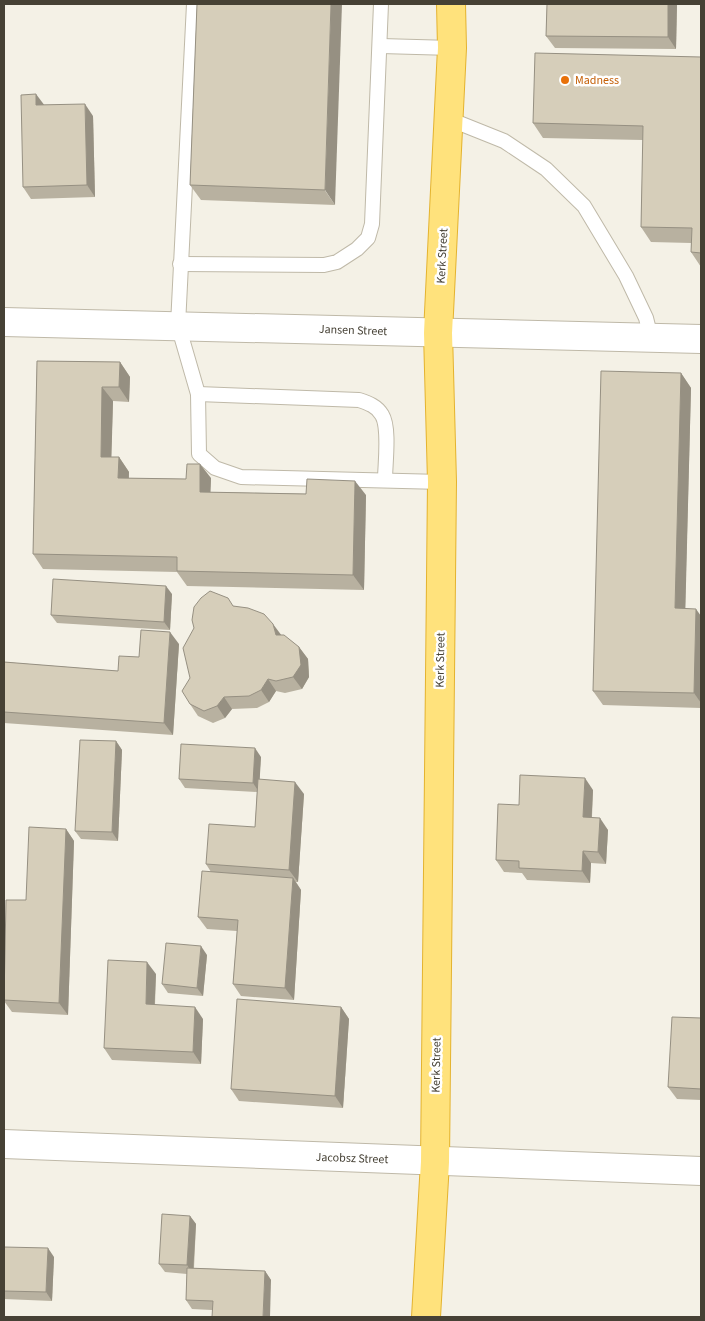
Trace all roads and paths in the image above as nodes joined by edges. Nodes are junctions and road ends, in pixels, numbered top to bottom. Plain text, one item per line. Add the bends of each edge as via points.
1 (194, 4) edge
2 (381, 4) edge
3 (451, 4) edge
4 (380, 46) junction
5 (452, 48) junction
6 (449, 119) junction
7 (180, 264) junction
8 (4, 322) edge
9 (178, 325) junction
10 (438, 333) junction
11 (651, 338) junction
12 (701, 339) edge
13 (198, 394) junction
14 (385, 480) junction
15 (442, 482) junction
16 (4, 1144) edge
17 (435, 1162) junction
18 (701, 1171) edge
19 (426, 1317) edge

1 - 7 lane
2 - 4 lane
3 - 5 highway, Kerk Street
4 - 5 lane
4 - 7 lane via 372,224 368,238 348,256 324,265
5 - 6 highway, Kerk Street
6 - 10 highway, Kerk Street
6 - 11 lane via 504,141 546,169 584,206 626,276 646,318
7 - 9 lane
8 - 9 street, Jansen Street
9 - 10 street, Jansen Street
9 - 13 lane
10 - 11 street, Jansen Street
10 - 15 highway, Kerk Street
11 - 12 street, Jansen Street
13 - 14 lane via 199,454 214,468 241,477
13 - 14 lane via 359,400 368,404 381,413 385,423
14 - 15 lane
15 - 17 highway, Kerk Street
16 - 17 street, Jacobsz Street
17 - 18 street, Jacobsz Street
17 - 19 highway, Kerk Street

